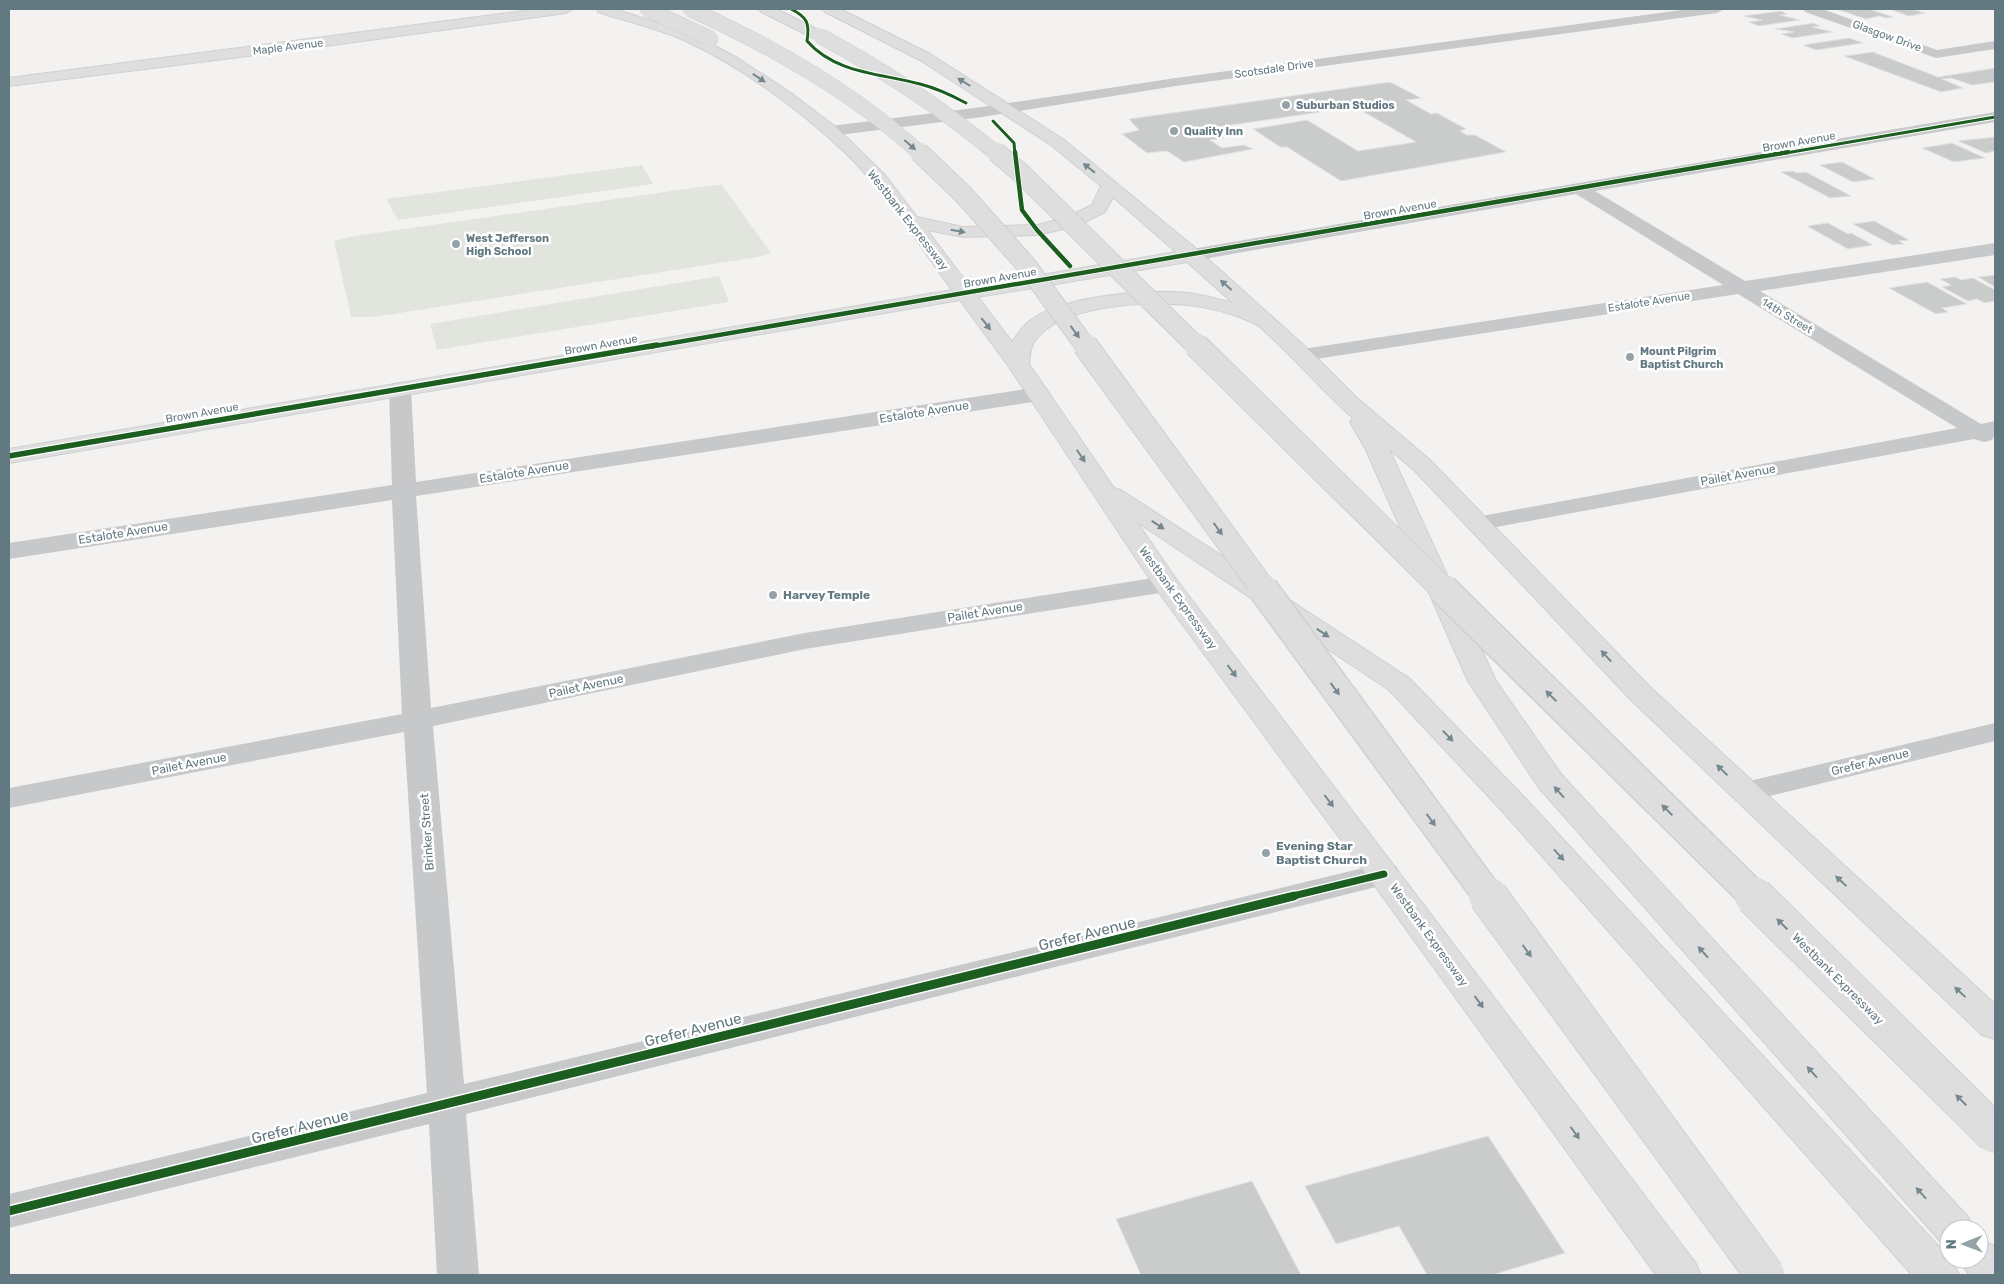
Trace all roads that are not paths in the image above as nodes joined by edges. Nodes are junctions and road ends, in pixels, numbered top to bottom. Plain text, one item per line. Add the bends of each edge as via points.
1 (566, 9) edge
2 (603, 9) edge
3 (647, 9) edge
4 (690, 9) edge
5 (702, 9) edge
6 (766, 9) edge
7 (830, 9) edge
8 (1717, 9) edge
9 (1810, 9) edge
10 (785, 15) edge
11 (675, 34) junction
12 (1995, 46) edge
13 (762, 63) dead end
14 (9, 82) edge
15 (815, 92) dead end
16 (858, 104) junction
17 (1005, 108) junction
18 (1995, 118) edge
19 (831, 131) junction
20 (1110, 185) junction
21 (1579, 189) junction
22 (910, 221) junction
23 (1995, 249) edge
24 (1192, 255) junction
25 (1741, 288) junction
26 (964, 294) junction
27 (1266, 321) junction
28 (1303, 355) junction
29 (1018, 364) junction
30 (400, 389) junction
31 (1039, 394) junction
32 (1349, 403) junction
33 (1989, 434) edge
34 (9, 456) edge
35 (1103, 489) junction
36 (403, 490) junction
37 (1480, 523) junction
38 (9, 551) edge
39 (1166, 584) junction
40 (418, 720) junction
41 (1995, 732) edge
42 (1745, 792) junction
43 (9, 798) edge
44 (1384, 874) junction
45 (1995, 1025) edge
46 (447, 1104) junction
47 (1995, 1134) edge
48 (9, 1211) edge
49 (1945, 1219) edge
50 (458, 1275) edge
51 (1680, 1275) edge
52 (1765, 1275) edge
53 (1938, 1275) edge

1 - 14 main road, Maple Avenue
2 - 11 main road, Westbank Expressway
3 - 13 main road, bridge
4 - 16 main road, bridge via 778,54
5 - 11 main road via 687,13 678,20
6 - 10 main road, Westbank Expressway
17 -> 7 main road via 924,57
8 - 17 street, Scotsdale Drive
9 - 12 street, Glasgow Drive via 1936,54
47 -> 10 main road, Westbank Expressway, bridge via 1022,174 964,126 852,53
11 -> 19 main road, Westbank Expressway via 692,39 734,62
15 - 16 main road
16 -> 52 main road, bridge via 938,170 973,204 1027,266
17 - 19 street, Scotsdale Drive
20 -> 17 main road via 1057,142
18 - 21 street, Brown Avenue
19 - 22 main road, Westbank Expressway via 879,179
22 -> 20 main road via 963,232 1037,230 1071,222 1099,208
20 - 24 main road
21 - 24 street, Brown Avenue
21 - 25 street, 14th Street
22 - 26 main road, Westbank Expressway
23 - 25 street, Estalote Avenue
24 - 26 main road, Brown Avenue
27 -> 24 main road
25 - 28 street, Estalote Avenue
25 - 33 street, 14th Street
26 -> 29 main road, Westbank Expressway
26 - 30 main road, Brown Avenue
27 - 28 main road
27 - 29 main road via 1207,303 1169,298 1075,308 1049,317 1029,334 1023,342
28 - 32 main road
29 - 31 main road, Westbank Expressway
30 - 34 main road, Brown Avenue
30 - 36 street, Brinker Street
31 -> 35 main road, Westbank Expressway
31 - 36 street, Estalote Avenue
32 - 37 main road via 1422,465
49 -> 32 main road via 1550,781 1482,680 1378,450
33 - 37 street, Pailet Avenue
35 - 39 main road, Westbank Expressway
35 -> 53 main road via 1399,684 1514,805
36 - 38 street, Estalote Avenue
36 - 40 street, Brinker Street
42 -> 37 main road via 1640,693
39 - 40 street, Pailet Avenue via 805,641
39 -> 44 main road, Westbank Expressway
40 - 43 street, Pailet Avenue
40 - 46 street, Brinker Street
41 - 42 street, Grefer Avenue
45 -> 42 main road
44 - 46 street, Grefer Avenue
44 -> 51 main road, Westbank Expressway
46 - 48 street, Grefer Avenue
46 - 50 street, Brinker Street

